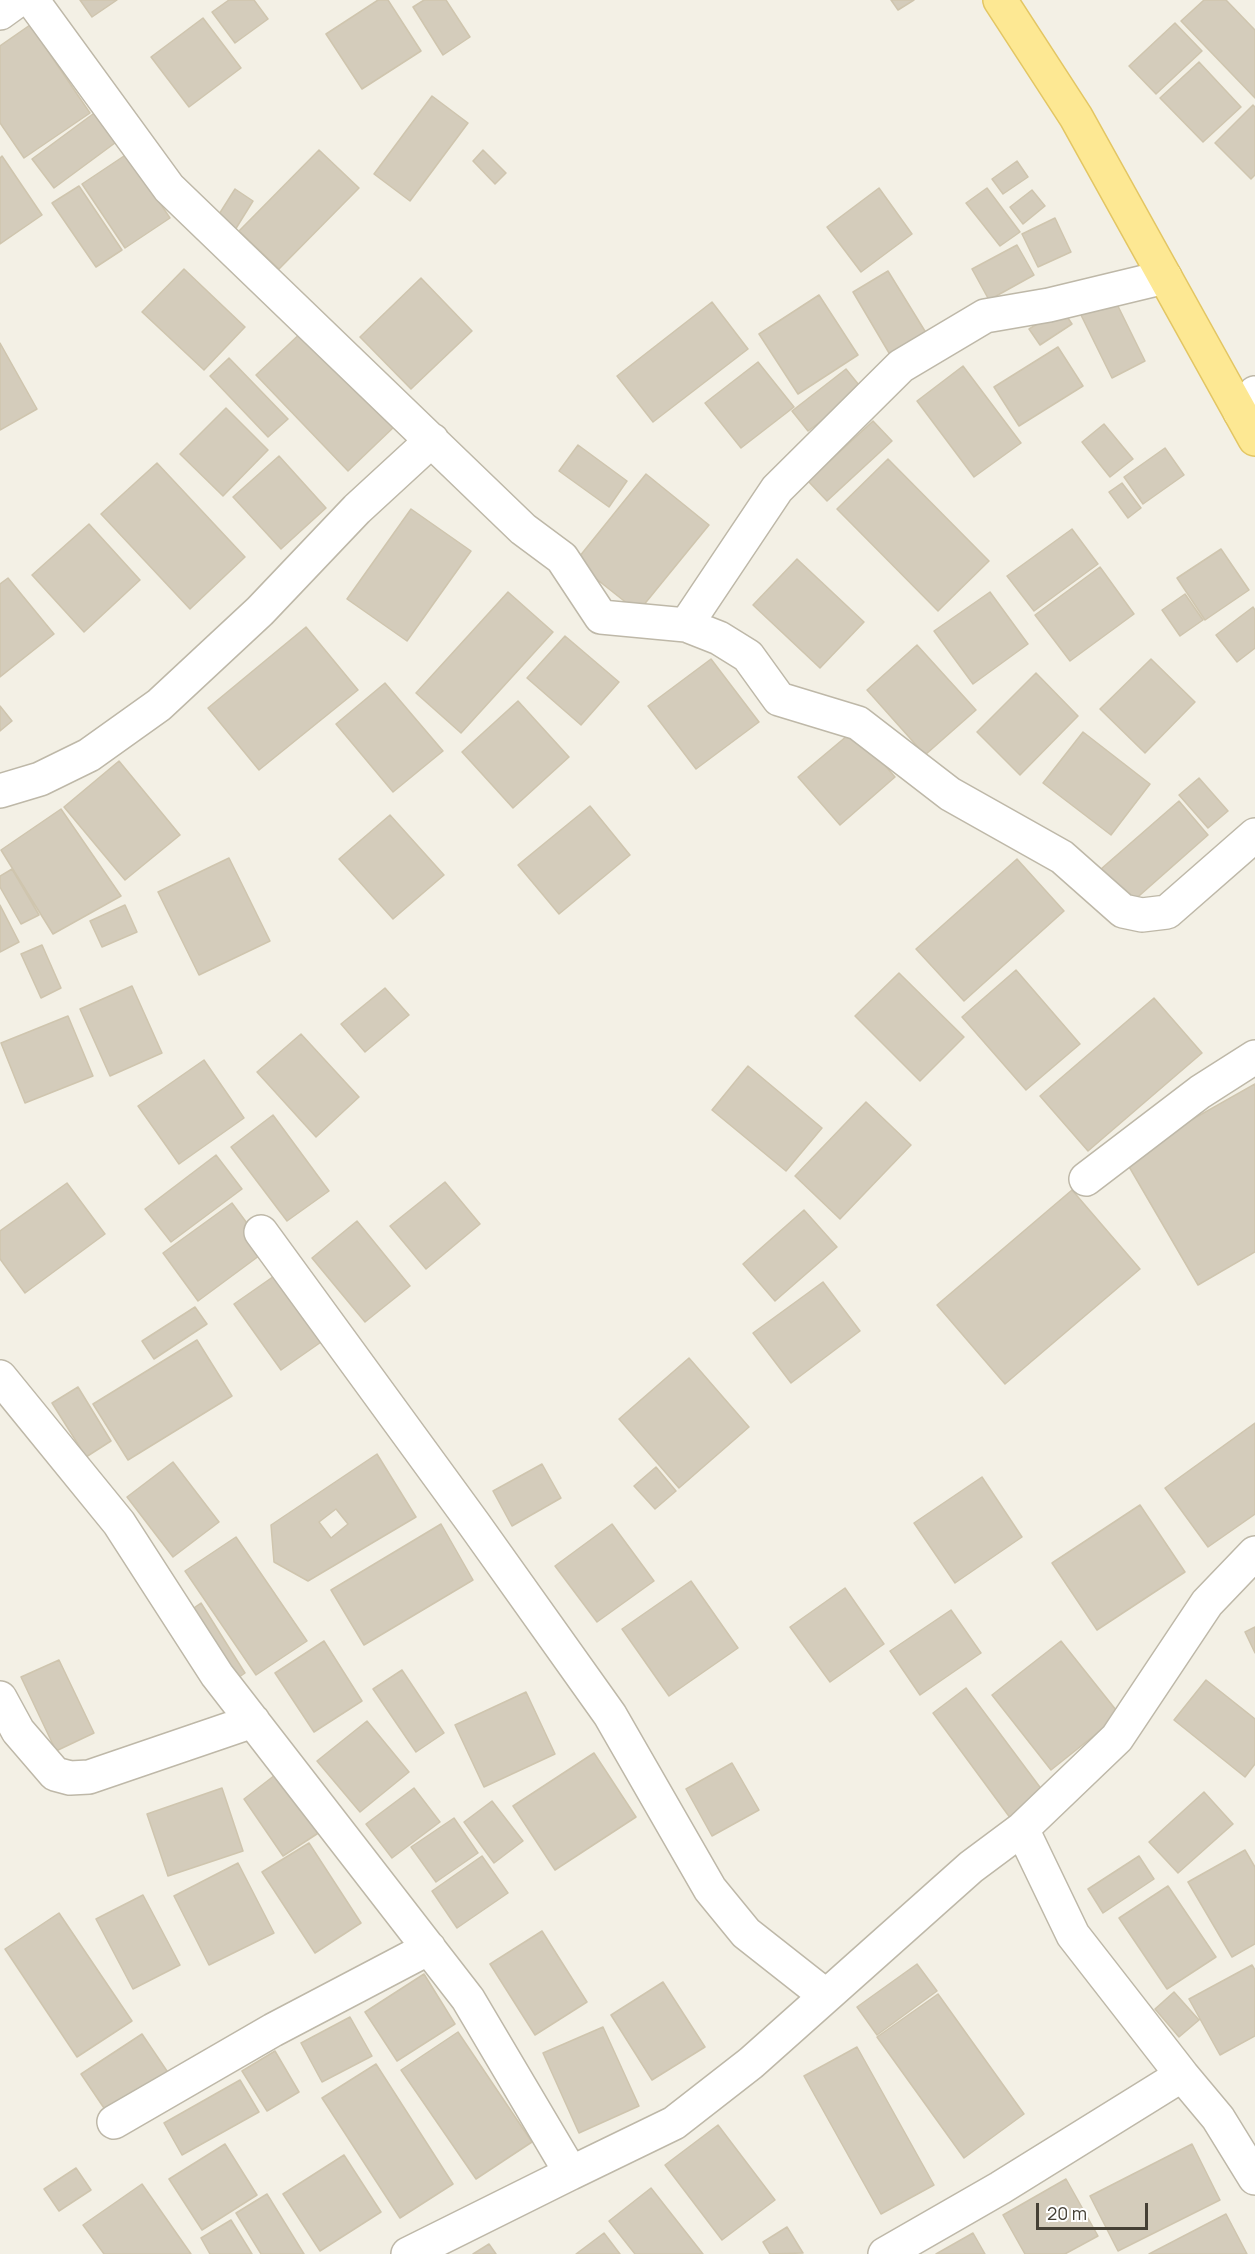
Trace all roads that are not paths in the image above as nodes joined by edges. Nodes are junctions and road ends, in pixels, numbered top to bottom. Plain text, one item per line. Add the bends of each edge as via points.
1 (18, 0) edge
2 (32, 0) edge
3 (1000, 0) edge
4 (0, 13) edge
5 (1165, 277) junction
6 (1250, 415) edge
7 (432, 441) junction
8 (686, 625) junction
9 (0, 790) edge
10 (1255, 835) edge
11 (1255, 1057) edge
12 (1086, 1179) dead end
13 (261, 1232) dead end
14 (0, 1377) edge
15 (1255, 1554) edge
16 (0, 1698) edge
17 (253, 1721) junction
18 (1022, 1829) junction
19 (429, 1948) junction
20 (826, 1996) junction
21 (1182, 2075) junction
22 (114, 2122) dead end
23 (571, 2173) junction
24 (1255, 2178) edge
25 (408, 2254) edge
26 (885, 2254) edge

1 - 4 street
2 - 7 street via 169,188
3 - 5 main road via 1076,117
5 - 6 main road
5 - 8 street via 985,316 901,366 777,489
7 - 8 street via 523,529 562,558 601,618
7 - 9 street via 357,509 260,611 159,705 89,755 40,779
8 - 10 street via 748,656 779,699 858,723 950,794 1062,857 1123,910 1143,915 1167,912
11 - 12 street via 1200,1092
13 - 20 street via 610,1715 710,1889 746,1933
14 - 17 street via 119,1522 217,1675
15 - 18 street via 1207,1603 1117,1738
16 - 17 street via 18,1731 55,1774 70,1778 88,1777
17 - 19 street
18 - 20 street via 971,1867
18 - 21 street via 1073,1935
19 - 22 street via 273,2030
19 - 23 street via 468,1999
20 - 23 street via 751,2063 674,2123
21 - 24 street via 1218,2118
21 - 26 street
23 - 25 street

